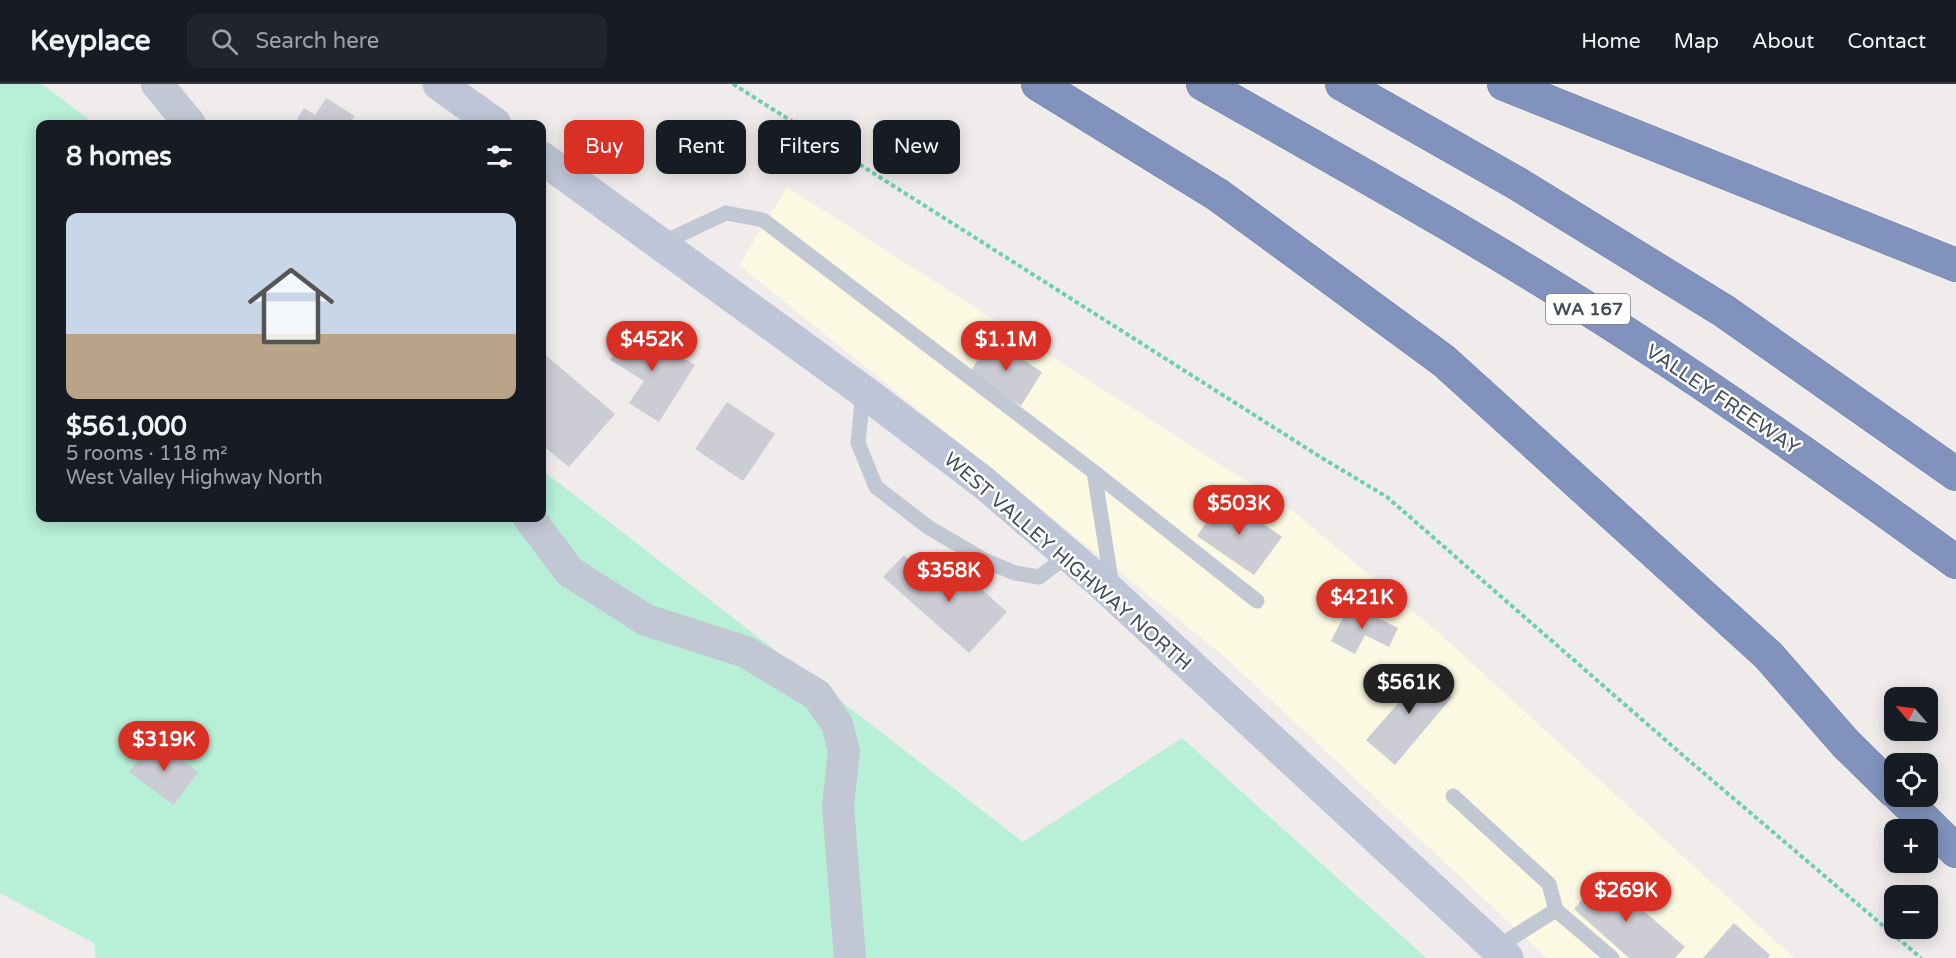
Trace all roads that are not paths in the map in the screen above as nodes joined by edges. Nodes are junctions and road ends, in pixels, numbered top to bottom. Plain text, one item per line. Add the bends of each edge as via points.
1 (158, 84) edge
2 (439, 84) edge
3 (1038, 84) edge
4 (1203, 84) edge
5 (1342, 84) edge
6 (1504, 84) edge
7 (187, 120) edge
8 (489, 120) edge
9 (546, 161) edge
10 (660, 244) junction
11 (1956, 265) edge
12 (863, 391) junction
13 (1094, 472) junction
14 (1956, 474) edge
15 (532, 522) edge
16 (1068, 555) junction
17 (1956, 562) edge
18 (1114, 595) junction
19 (1257, 601) dead end
20 (1884, 781) edge
21 (1453, 796) dead end
22 (1911, 807) edge
23 (1956, 851) edge
24 (1556, 910) junction
25 (1504, 955) edge
26 (850, 958) edge
27 (1612, 958) edge

1 - 7 street
2 - 8 main road
3 - 20 highway via 1218,195 1444,362 1768,655
4 - 17 highway, VALLEY FREEWAY / WA 167 via 1475,240 1620,329 1776,433
5 - 14 highway via 1518,184 1724,311
6 - 11 highway
9 - 10 main road, WEST VALLEY HIGHWAY NORTH
10 - 12 main road, WEST VALLEY HIGHWAY NORTH
10 - 13 lane via 726,213 763,220
12 - 16 main road, WEST VALLEY HIGHWAY NORTH via 984,483
12 - 16 lane via 858,443 876,487 889,499 966,549 1015,573 1039,577
13 - 18 lane
13 - 19 lane
15 - 26 street via 570,572 646,620 746,652 817,695 837,724 844,751 838,805
16 - 18 main road, WEST VALLEY HIGHWAY NORTH
18 - 25 main road, WEST VALLEY HIGHWAY NORTH
21 - 24 lane via 1550,884
22 - 23 highway
24 - 25 lane via 1510,939
24 - 27 lane

